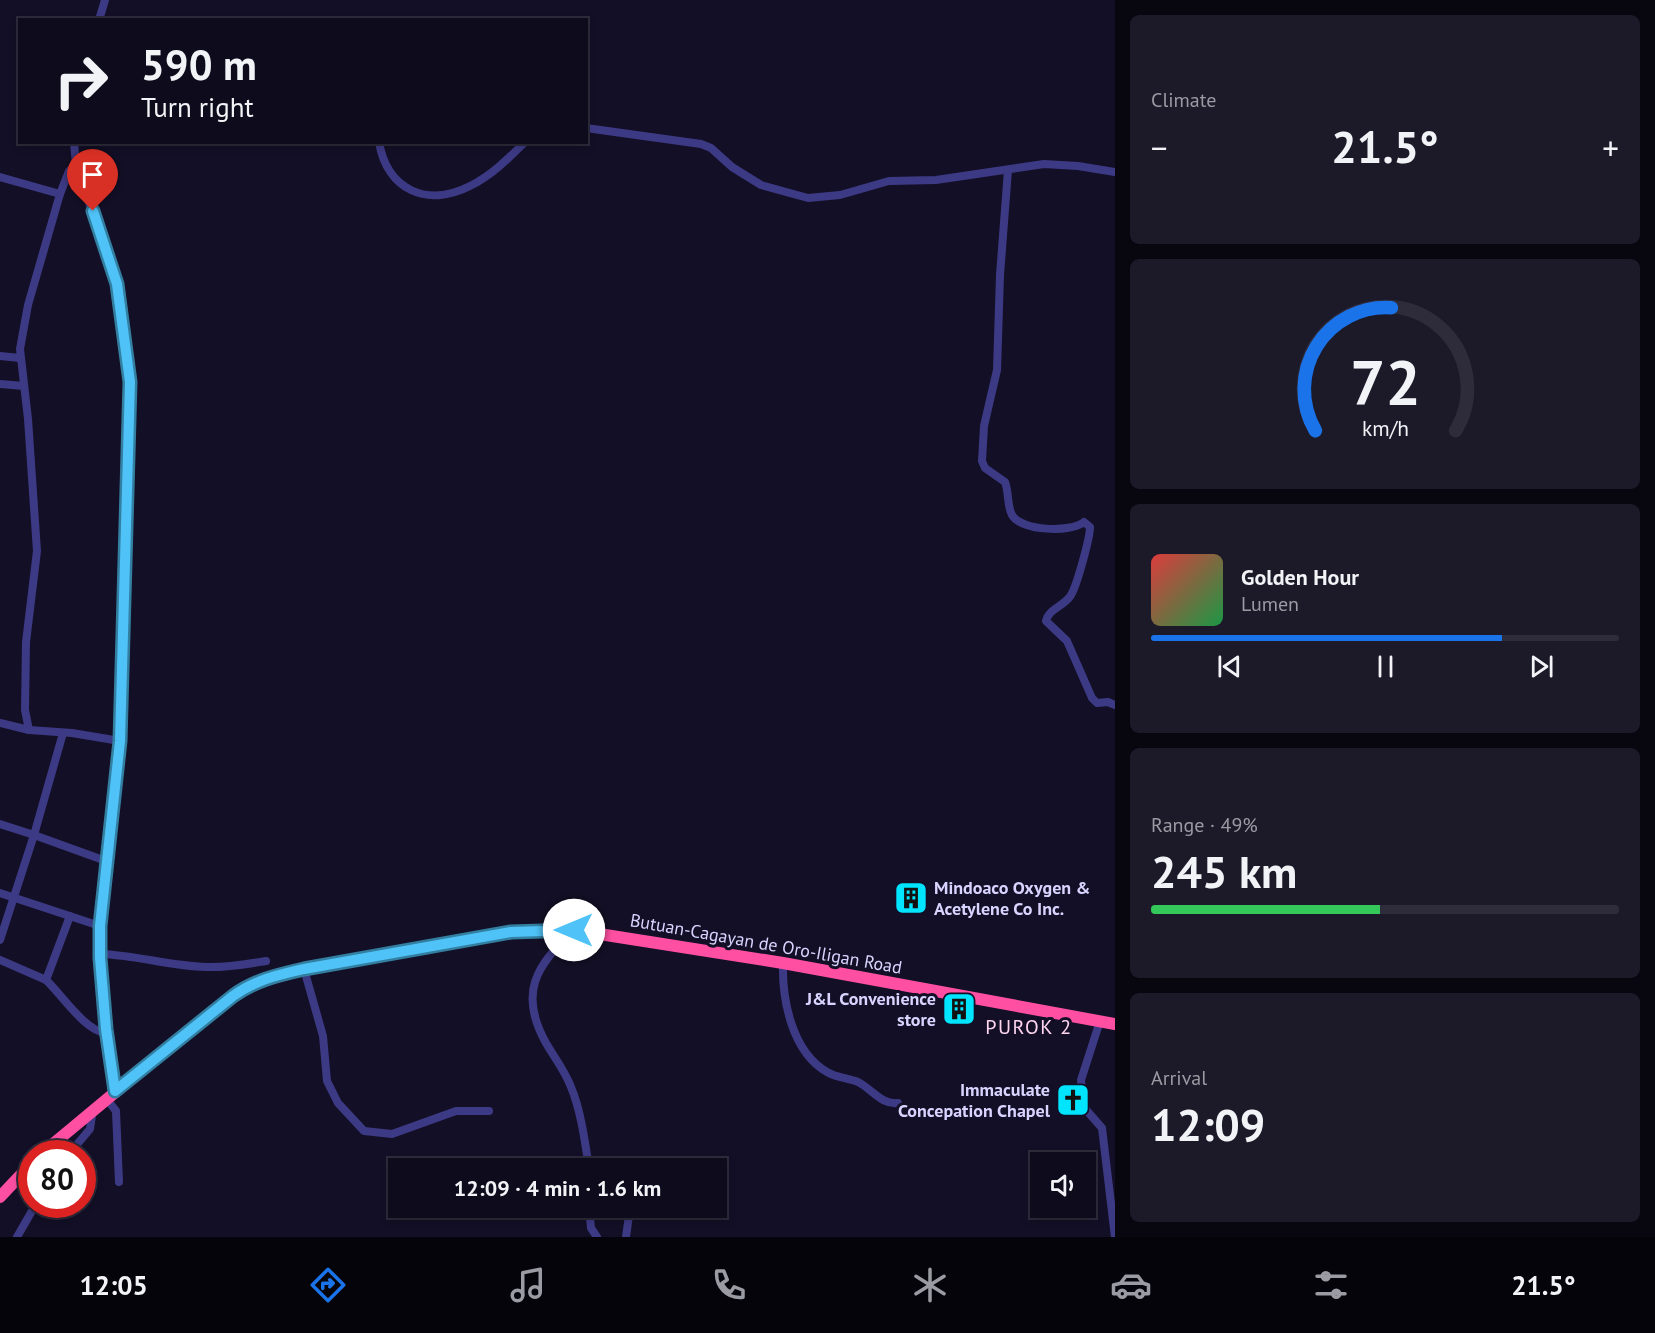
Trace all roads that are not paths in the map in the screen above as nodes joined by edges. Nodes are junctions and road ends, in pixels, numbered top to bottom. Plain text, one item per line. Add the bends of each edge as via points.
1 (105, 0) edge
2 (100, 18) edge
3 (588, 129) edge
4 (380, 144) edge
5 (523, 144) edge
6 (74, 145) edge
7 (76, 165) junction
8 (1008, 170) junction
9 (1115, 172) edge
10 (0, 177) edge
11 (60, 194) junction
12 (0, 356) edge
13 (20, 358) junction
14 (0, 384) edge
15 (24, 386) junction
16 (1115, 705) edge
17 (0, 723) edge
18 (29, 730) junction
19 (63, 733) junction
20 (120, 741) junction
21 (0, 824) edge
22 (33, 835) junction
23 (106, 861) junction
24 (0, 893) edge
25 (15, 898) junction
26 (70, 916) junction
27 (100, 926) junction
28 (574, 930) junction
29 (0, 940) edge
30 (100, 954) junction
31 (0, 960) edge
32 (266, 961) dead end
33 (783, 963) junction
34 (304, 969) junction
35 (46, 980) junction
36 (1100, 1021) junction
37 (1115, 1024) edge
38 (106, 1033) junction
39 (110, 1095) junction
40 (898, 1103) dead end
41 (93, 1109) junction
42 (489, 1111) dead end
43 (57, 1140) edge
44 (81, 1140) edge
45 (587, 1158) edge
46 (18, 1178) edge
47 (119, 1182) dead end
48 (0, 1197) edge
49 (28, 1218) edge
50 (590, 1218) edge
51 (629, 1218) edge
52 (17, 1237) edge
53 (597, 1237) edge
54 (626, 1237) edge
55 (1115, 1237) edge

1 - 2 street
3 - 8 street via 701,144 761,185 799,197 840,195 889,181 936,180
4 - 5 street via 397,183 427,195 470,186
6 - 7 street
7 - 11 street via 69,171
7 - 20 street via 115,274 129,367
8 - 9 street via 1044,164
8 - 16 street via 997,370 984,426 982,461 985,468 1005,482 1012,514 1021,522 1054,530 1084,522 1090,527 1071,595 1050,612 1046,621 1067,641 1092,698 1097,703
10 - 11 street
11 - 13 street via 28,305
12 - 13 street
13 - 15 street
14 - 15 street
15 - 18 street via 37,551 26,642 25,710
17 - 18 street
18 - 19 street
19 - 20 street
19 - 22 street
20 - 23 street
21 - 22 street
22 - 23 street
22 - 25 street
23 - 27 street
24 - 25 street
25 - 26 street
25 - 29 street
26 - 27 street
26 - 35 street
27 - 30 street
28 - 33 highway, Butuan-Cagayan de Oro-Iligan Road
28 - 34 highway, Butuan-Cagayan de Oro-Iligan Road via 511,932
28 - 45 street via 541,965 533,982 532,1003 536,1023 574,1095
30 - 32 street via 203,967
30 - 38 street
31 - 35 street
33 - 36 highway, Butuan-Cagayan de Oro-Iligan Road
33 - 40 street via 787,1008 813,1062 843,1080 856,1081 884,1102
34 - 39 highway, Butuan-Cagayan de Oro-Iligan Road via 272,976 243,989
34 - 42 street via 322,1036 327,1081 338,1103 364,1131 392,1134 456,1111
35 - 38 street via 88,1026
36 - 37 highway, Butuan-Cagayan de Oro-Iligan Road
36 - 55 street via 1081,1088 1083,1104 1102,1128
38 - 39 street
39 - 41 highway, Butuan-Cagayan de Oro-Iligan Road
39 - 47 street via 116,1111
41 - 43 highway, Butuan-Cagayan de Oro-Iligan Road
41 - 44 street via 90,1129
46 - 48 highway
49 - 52 street
50 - 53 street
51 - 54 street

